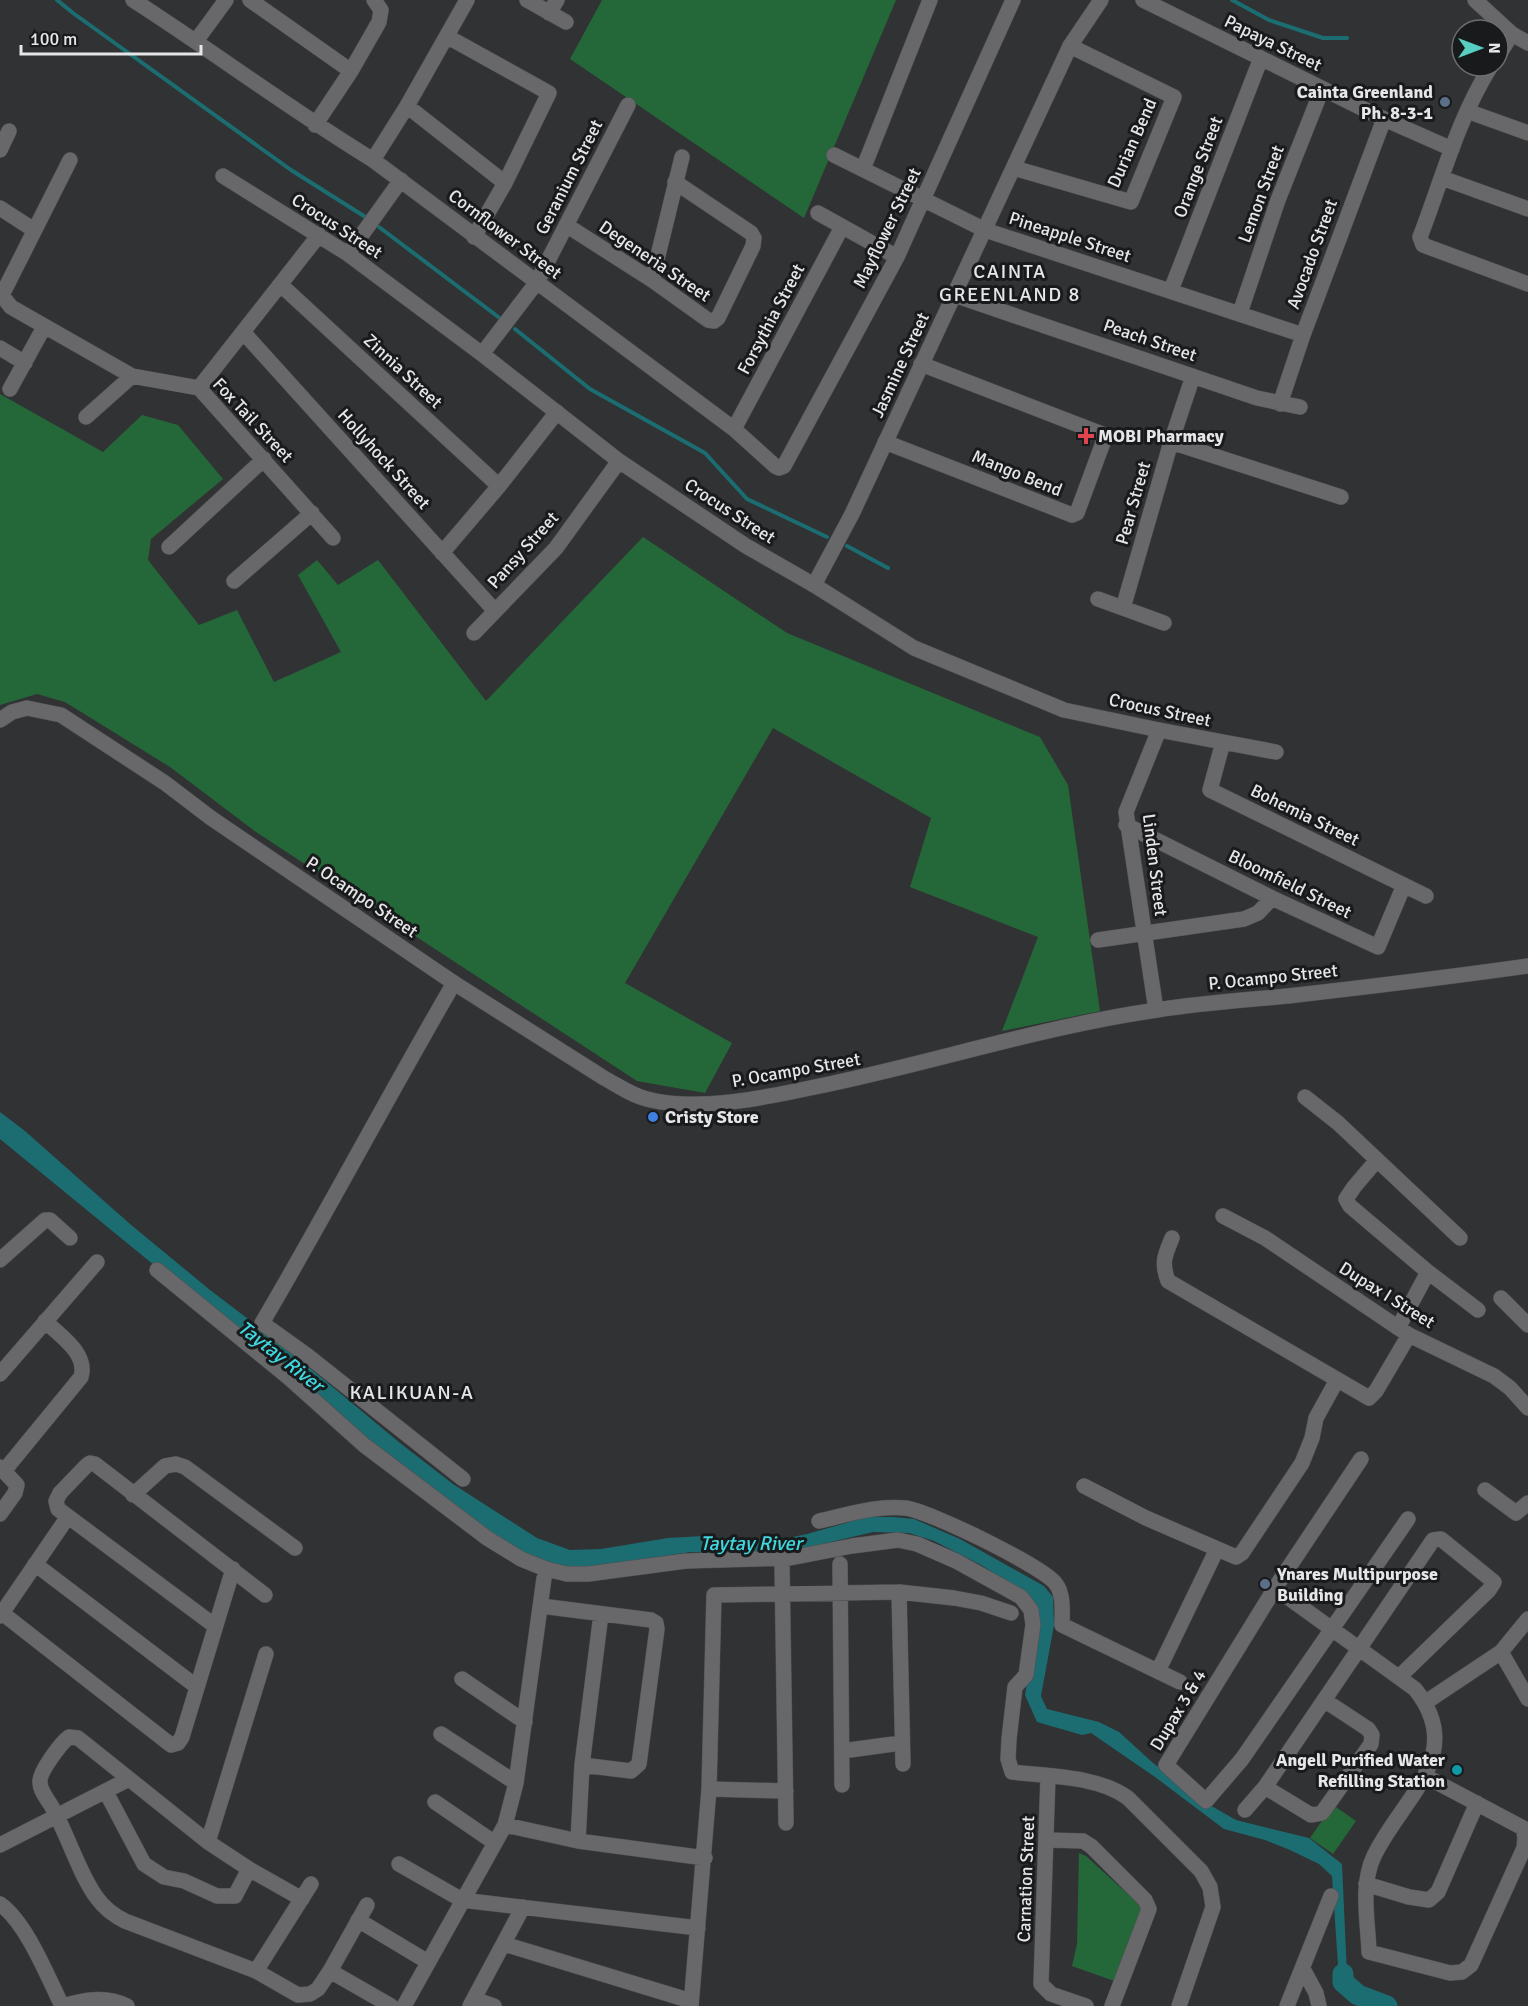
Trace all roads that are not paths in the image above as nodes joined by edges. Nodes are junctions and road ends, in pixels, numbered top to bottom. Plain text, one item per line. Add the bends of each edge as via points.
1 (133, 0) edge
2 (226, 0) edge
3 (250, 0) edge
4 (374, 0) edge
5 (467, 0) edge
6 (527, 0) edge
7 (930, 0) edge
8 (1013, 0) edge
9 (1101, 0) edge
10 (1143, 0) edge
11 (1475, 0) edge
12 (553, 7) edge
13 (566, 22) dead end
14 (1512, 34) junction
15 (448, 36) junction
16 (1510, 37) edge
17 (196, 41) junction
18 (1528, 43) edge
19 (1070, 46) junction
20 (1262, 58) junction
21 (351, 71) junction
22 (1483, 78) edge
23 (1322, 89) junction
24 (628, 105) dead end
25 (407, 106) junction
26 (1467, 111) junction
27 (1384, 119) junction
28 (315, 124) junction
29 (9, 131) dead end
30 (1528, 133) edge
31 (1452, 149) junction
32 (0, 150) edge
33 (834, 155) dead end
34 (682, 157) dead end
35 (70, 160) dead end
36 (373, 160) junction
37 (1014, 168) junction
38 (863, 169) junction
39 (224, 176) dead end
40 (1442, 178) junction
41 (401, 180) junction
42 (675, 182) junction
43 (505, 183) junction
44 (924, 198) junction
45 (0, 208) edge
46 (1528, 209) edge
47 (818, 213) dead end
48 (566, 225) junction
49 (842, 227) junction
50 (34, 230) junction
51 (986, 230) junction
52 (319, 235) junction
53 (474, 237) junction
54 (348, 254) junction
55 (897, 257) junction
56 (652, 280) junction
57 (537, 282) junction
58 (1528, 284) edge
59 (281, 285) junction
60 (1171, 290) junction
61 (1, 294) edge
62 (954, 295) junction
63 (1240, 313) junction
64 (44, 327) junction
65 (244, 333) junction
66 (1303, 335) junction
67 (0, 348) edge
68 (482, 354) junction
69 (25, 363) junction
70 (921, 364) junction
71 (132, 376) junction
72 (1193, 376) junction
73 (199, 388) junction
74 (10, 389) dead end
75 (1280, 404) junction
76 (1300, 407) dead end
77 (557, 412) junction
78 (86, 417) dead end
79 (734, 429) junction
80 (885, 441) junction
81 (1171, 442) junction
82 (264, 459) junction
83 (619, 460) junction
84 (784, 466) joint
85 (500, 486) junction
86 (1341, 497) dead end
87 (312, 513) junction
88 (333, 538) dead end
89 (169, 547) dead end
90 (442, 553) junction
91 (234, 581) dead end
92 (814, 585) junction
93 (1098, 599) dead end
94 (1123, 608) junction
95 (495, 610) junction
96 (1164, 623) dead end
97 (474, 633) dead end
98 (0, 720) edge
99 (1159, 730) junction
100 (1223, 742) junction
101 (1276, 752) dead end
102 (1126, 825) junction
103 (1404, 885) junction
104 (1426, 896) dead end
105 (1272, 898) junction
106 (1144, 932) junction
107 (1098, 940) dead end
108 (1528, 966) edge
109 (454, 983) junction
110 (1156, 1010) junction
111 (1305, 1097) dead end
112 (1377, 1160) junction
113 (1223, 1216) dead end
114 (70, 1238) dead end
115 (1172, 1238) dead end
116 (1460, 1238) dead end
117 (0, 1260) edge
118 (97, 1262) dead end
119 (157, 1270) dead end
120 (1428, 1272) junction
121 (1501, 1298) dead end
122 (1478, 1310) dead end
123 (45, 1321) junction
124 (1528, 1325) edge
125 (1403, 1332) junction
126 (0, 1374) edge
127 (1337, 1380) junction
128 (1528, 1408) edge
129 (1361, 1459) dead end
130 (2, 1469) edge
131 (463, 1479) dead end
132 (1084, 1486) dead end
133 (1485, 1490) dead end
134 (133, 1495) junction
135 (1528, 1503) edge
136 (0, 1514) edge
137 (67, 1518) junction
138 (1408, 1519) dead end
139 (819, 1521) dead end
140 (296, 1548) dead end
141 (1217, 1550) junction
142 (34, 1564) junction
143 (782, 1564) dead end
144 (840, 1564) dead end
145 (233, 1569) junction
146 (544, 1578) dead end
147 (1275, 1588) junction
148 (898, 1592) junction
149 (782, 1594) junction
150 (840, 1594) junction
151 (265, 1595) dead end
152 (541, 1606) junction
153 (1011, 1613) dead end
154 (1, 1614) edge
155 (601, 1614) junction
156 (1528, 1619) edge
157 (215, 1626) junction
158 (1332, 1631) junction
159 (1358, 1648) junction
160 (1501, 1652) junction
161 (266, 1654) dead end
162 (1158, 1671) junction
163 (1399, 1677) junction
164 (462, 1679) dead end
165 (1179, 1682) dead end
166 (197, 1687) junction
167 (1528, 1699) edge
168 (1324, 1700) junction
169 (1426, 1702) junction
170 (525, 1722) junction
171 (441, 1734) dead end
172 (901, 1743) junction
173 (842, 1751) junction
174 (903, 1764) dead end
175 (582, 1765) junction
176 (1048, 1776) junction
177 (1425, 1776) junction
178 (129, 1779) junction
179 (516, 1783) junction
180 (842, 1785) dead end
181 (1265, 1787) junction
182 (709, 1789) junction
183 (786, 1791) junction
184 (106, 1792) junction
185 (435, 1802) dead end
186 (1477, 1803) junction
187 (1245, 1810) dead end
188 (57, 1817) junction
189 (786, 1823) dead end
190 (505, 1825) junction
191 (1047, 1840) junction
192 (578, 1841) junction
193 (208, 1842) junction
194 (495, 1843) junction
195 (0, 1845) edge
196 (705, 1858) junction
197 (399, 1864) dead end
198 (249, 1869) junction
199 (311, 1884) dead end
200 (1366, 1884) junction
201 (1331, 1896) dead end
202 (302, 1899) junction
203 (462, 1900) junction
204 (0, 1904) edge
205 (367, 1905) dead end
206 (523, 1906) junction
207 (358, 1920) junction
208 (698, 1928) junction
209 (504, 1944) junction
210 (428, 1962) junction
211 (1303, 1969) junction
212 (256, 1971) junction
213 (330, 1971) junction
214 (472, 2003) edge
215 (691, 2004) edge
216 (63, 2006) edge
217 (127, 2006) edge
218 (391, 2006) edge
219 (405, 2006) edge
220 (494, 2006) edge
221 (1086, 2006) edge
222 (1112, 2006) edge
223 (1179, 2006) edge
224 (1287, 2006) edge
225 (1319, 2006) edge

1 - 17 street, Cornflower Street
2 - 17 street
3 - 21 street
4 - 21 street via 381,10 379,22
5 - 15 street
6 - 12 street
7 - 38 street
8 - 44 street, Mayflower Street
9 - 19 street, Jasmine Street
10 - 20 street, Papaya Street
11 - 14 street
12 - 13 street
14 - 16 street
14 - 18 street
15 - 25 street
15 - 43 street via 549,93
17 - 28 street, Cornflower Street
19 - 37 street, Jasmine Street
19 - 37 street, Durian Bend via 1174,97 1131,202
20 - 23 street, Papaya Street
20 - 60 street, Orange Street
21 - 28 street
22 - 26 street
23 - 27 street, Papaya Street
23 - 63 street, Lemon Street via 1278,200
24 - 48 street, Geranium Street
25 - 36 street
25 - 43 street
26 - 30 street
26 - 31 street
27 - 31 street, Papaya Street
27 - 66 street, Avocado Street
28 - 36 street, Cornflower Street
29 - 32 street
31 - 40 street
33 - 38 street, Pineapple Street
34 - 42 street
35 - 50 street
36 - 41 street, Cornflower Street
37 - 51 street, Jasmine Street
38 - 44 street, Pineapple Street
39 - 52 street, Crocus Street
40 - 46 street
40 - 58 street via 1420,237 1423,245
41 - 53 street, Cornflower Street
41 - 54 street
42 - 56 street
42 - 56 street, Degeneria Street via 751,233 753,246 714,321
43 - 53 street
44 - 51 street, Pineapple Street
44 - 55 street, Mayflower Street
45 - 50 street
47 - 49 street
48 - 56 street, Degeneria Street
48 - 57 street, Geranium Street
49 - 55 street
49 - 79 street, Forsythia Street
50 - 61 street
51 - 60 street, Pineapple Street
51 - 62 street, Jasmine Street
52 - 54 street, Crocus Street
52 - 59 street
53 - 57 street, Cornflower Street
54 - 68 street, Crocus Street
55 - 84 street, Mayflower Street
57 - 68 street, Geranium Street
57 - 79 street, Cornflower Street
59 - 65 street
59 - 85 street, Zinnia Street
60 - 63 street, Pineapple Street
61 - 64 street, Fox Tail Street via 11,308
62 - 70 street, Jasmine Street
62 - 72 street, Peach Street
63 - 66 street, Pineapple Street
64 - 69 street
64 - 71 street, Fox Tail Street
65 - 73 street
65 - 90 street, Hollyhock Street
66 - 75 street, Avocado Street
67 - 69 street
68 - 77 street, Crocus Street
69 - 74 street
70 - 80 street, Jasmine Street
70 - 80 street, Mango Bend via 1102,434 1104,440 1077,513 1072,515
71 - 73 street, Fox Tail Street
71 - 78 street
72 - 75 street, Peach Street
72 - 81 street, Pear Street
73 - 82 street, Fox Tail Street
75 - 76 street, Peach Street
77 - 83 street, Crocus Street
77 - 85 street
79 - 84 street, Cornflower Street via 775,466
80 - 92 street, Jasmine Street
81 - 86 street
81 - 94 street, Pear Street
82 - 87 street, Fox Tail Street
82 - 89 street
83 - 92 street, Crocus Street via 746,546
83 - 95 street, Pansy Street via 556,548
85 - 90 street
87 - 88 street, Fox Tail Street
87 - 91 street
90 - 95 street, Hollyhock Street
92 - 99 street, Crocus Street via 914,648 1064,710
93 - 94 street
94 - 96 street
95 - 97 street, Pansy Street
98 - 109 street, P. Ocampo Street via 12,711 27,708 61,715
99 - 100 street, Crocus Street
99 - 102 street, Linden Street via 1126,812
100 - 101 street, Crocus Street
100 - 103 street, Bohemia Street via 1210,790
102 - 105 street, Bloomfield Street
102 - 106 street, Linden Street
103 - 104 street, Bohemia Street
103 - 105 street, Bloomfield Street via 1378,946
105 - 106 street via 1258,913 1244,919
106 - 107 street
106 - 110 street, Linden Street
108 - 110 street, P. Ocampo Street
109 - 110 street, P. Ocampo Street via 630,1092 651,1100 677,1103 759,1099 872,1076 1038,1033
109 - 131 street via 262,1323
111 - 112 street
112 - 116 street
112 - 120 street via 1346,1199
113 - 125 street, Dupax I Street via 1265,1238
114 - 117 street via 45,1220
115 - 127 street via 1164,1257 1168,1281
118 - 123 street
119 - 176 street via 364,1445 487,1538 546,1569 588,1574 686,1561 790,1558 898,1540 956,1561 1021,1597 1031,1610 1033,1625 1026,1675 1015,1687 1008,1759 1012,1772
120 - 122 street
120 - 125 street
121 - 124 street
123 - 126 street
123 - 130 street via 77,1353 83,1371
125 - 127 street via 1376,1391 1369,1398
125 - 128 street, Dupax I Street via 1494,1376
127 - 141 street via 1316,1418 1302,1463 1242,1553 1236,1557
129 - 147 street, Dupax 3 & 4
130 - 136 street via 17,1489
132 - 141 street
133 - 135 street via 1516,1513
134 - 137 street via 90,1463 56,1501 57,1509
134 - 140 street via 165,1466 176,1464
134 - 145 street
137 - 142 street
137 - 157 street
138 - 158 street, Dupax 3 & 4
139 - 162 street via 862,1511 906,1508 954,1525 1051,1579 1060,1594 1062,1625
141 - 162 street
142 - 154 street
142 - 166 street
143 - 149 street
144 - 150 street
145 - 151 street
145 - 157 street
146 - 152 street
147 - 158 street
147 - 158 street, Dupax 3 & 4 via 1166,1765 1206,1801 1242,1759
148 - 150 street
148 - 153 street via 954,1598
148 - 172 street
149 - 150 street
149 - 182 street via 714,1595
149 - 183 street
150 - 173 street
152 - 155 street
152 - 170 street
154 - 166 street via 171,1745 182,1737
155 - 175 street
155 - 175 street via 651,1620 657,1629 639,1764 631,1771
156 - 160 street
157 - 166 street
158 - 159 street
159 - 163 street
159 - 163 street via 1433,1540 1441,1539 1494,1582
159 - 168 street
160 - 167 street
160 - 169 street
161 - 193 street
162 - 165 street
163 - 169 street
164 - 170 street
168 - 181 street
168 - 181 street via 1368,1729 1371,1744 1322,1813 1311,1815
169 - 177 street via 1436,1733 1435,1750
170 - 179 street
171 - 179 street
172 - 173 street
172 - 174 street
173 - 180 street
175 - 192 street
176 - 191 street, Carnation Street
176 - 223 street via 1115,1788 1202,1871 1210,1887 1213,1908
177 - 186 street
177 - 200 street via 1373,1857
178 - 184 street
178 - 188 street via 78,1738 69,1737 41,1774 40,1782
178 - 193 street
179 - 190 street
181 - 187 street
182 - 183 street
182 - 196 street
183 - 189 street
184 - 188 street
184 - 198 street via 144,1864 164,1877 226,1897 235,1896
185 - 194 street
186 - 200 street via 1438,1892 1429,1900
186 - 200 street via 1522,1828 1525,1837 1524,1848 1472,1965 1462,1972 1450,1973 1369,1952
188 - 195 street
188 - 212 street via 95,1896 107,1911 125,1922
190 - 192 street
190 - 194 street
191 - 221 street, Carnation Street via 1041,1984 1051,1994
191 - 222 street via 1083,1841 1091,1846 1145,1900 1149,1909
192 - 196 street
193 - 198 street
194 - 203 street
196 - 208 street
197 - 203 street
198 - 202 street
199 - 202 street
201 - 211 street
202 - 212 street
203 - 206 street
203 - 210 street
204 - 216 street via 20,1925
205 - 207 street
206 - 208 street
206 - 209 street
207 - 210 street
207 - 213 street
208 - 215 street
209 - 214 street
209 - 215 street
210 - 219 street
211 - 224 street
211 - 225 street
212 - 213 street via 298,1995 318,1989
213 - 218 street
214 - 220 street
216 - 217 street via 100,1999

